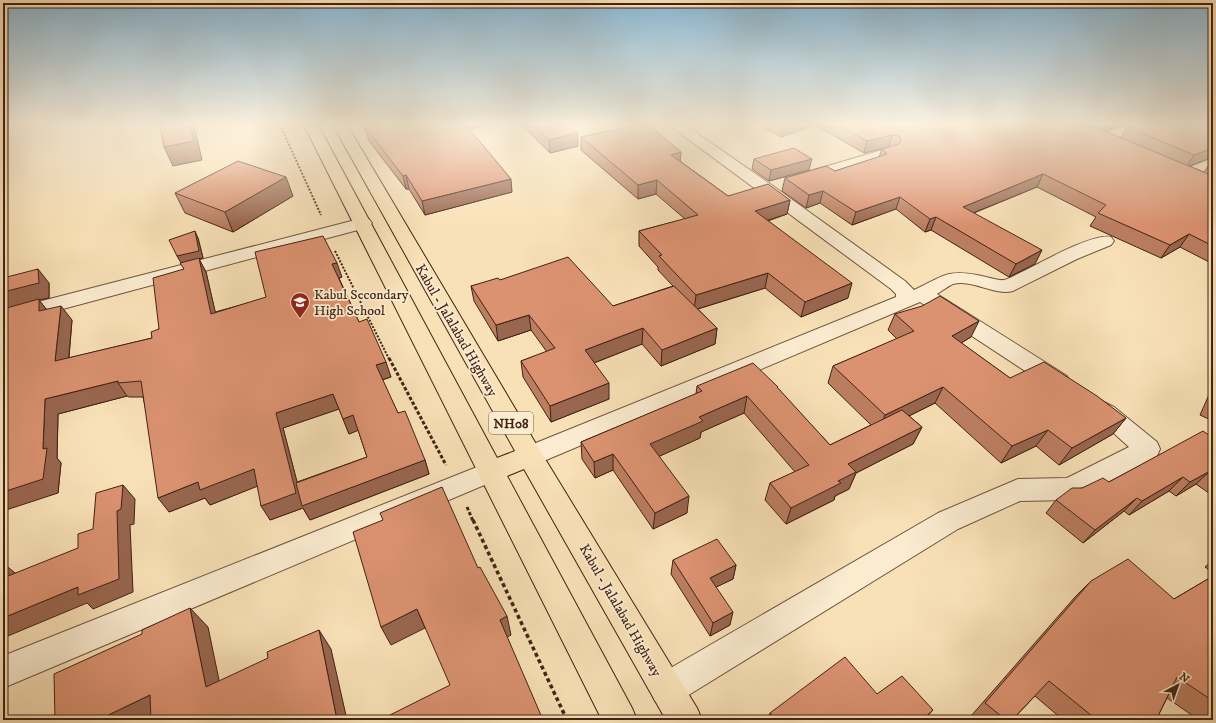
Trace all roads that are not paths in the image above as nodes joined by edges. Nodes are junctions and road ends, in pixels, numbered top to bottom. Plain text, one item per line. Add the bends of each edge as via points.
1 (329, 159) edge
2 (359, 159) edge
3 (734, 159) edge
4 (867, 159) edge
5 (1213, 164) edge
6 (1206, 183) edge
7 (780, 185) junction
8 (363, 223) junction
9 (1105, 241) dead end
10 (915, 297) junction
11 (3, 318) edge
12 (530, 456) junction
13 (492, 471) junction
14 (3, 672) edge
15 (667, 689) junction
16 (620, 720) edge
17 (685, 720) edge

1 - 8 highway, NH08
2 - 12 highway, Kabul - Jalalabad Highway / NH08
3 - 7 street
4 - 7 street
5 - 6 street via 1179,171
7 - 10 street via 906,293
8 - 11 street
8 - 13 highway, NH08
9 - 10 street via 1070,255 1006,287 983,280 949,279
10 - 12 street
10 - 15 street via 1106,413 1148,449 1070,489 1018,490 948,521
12 - 13 highway
12 - 15 highway, Kabul - Jalalabad Highway / NH08
13 - 14 street
13 - 16 highway, NH08
15 - 17 highway, Kabul - Jalalabad Highway / NH08

